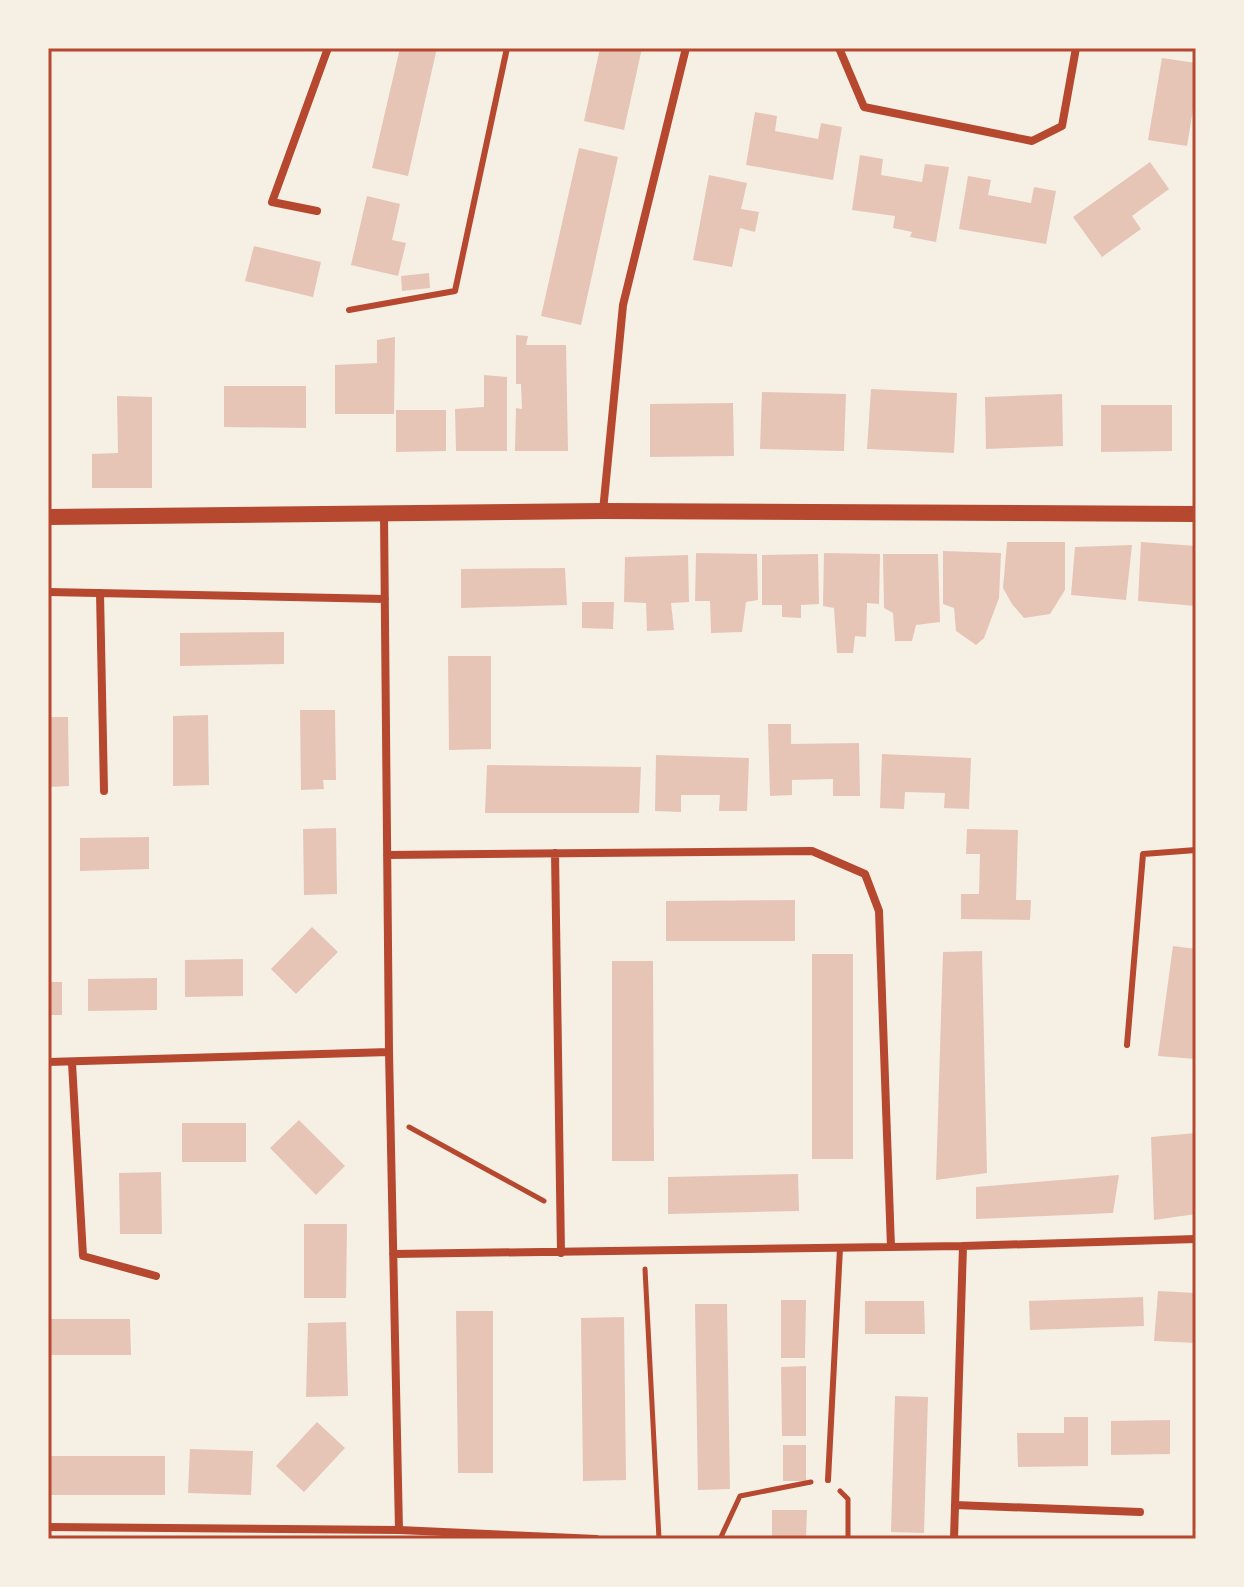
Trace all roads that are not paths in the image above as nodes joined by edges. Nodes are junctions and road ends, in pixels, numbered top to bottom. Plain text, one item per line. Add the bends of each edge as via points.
1 (328, 48) edge
2 (507, 48) edge
3 (686, 48) edge
4 (839, 48) edge
5 (1076, 48) edge
6 (317, 211) dead end
7 (349, 310) dead end
8 (603, 511) junction
9 (1196, 514) edge
10 (384, 515) junction
11 (48, 517) edge
12 (48, 592) edge
13 (100, 593) junction
14 (385, 599) junction
15 (104, 791) dead end
16 (1196, 850) edge
17 (555, 853) junction
18 (387, 855) junction
19 (1127, 1045) dead end
20 (389, 1052) junction
21 (48, 1062) edge
22 (72, 1063) junction
23 (1196, 1239) edge
24 (963, 1246) junction
25 (891, 1247) junction
26 (840, 1248) junction
27 (561, 1253) junction
28 (393, 1254) junction
29 (156, 1276) dead end
30 (828, 1480) road end
31 (955, 1505) junction
32 (1140, 1512) dead end
33 (48, 1527) edge
34 (399, 1530) junction
35 (596, 1539) edge
36 (954, 1539) edge

1 - 6 street via 272,202
2 - 7 lane via 455,291
3 - 8 street via 623,305
4 - 5 street via 864,107 1032,141 1062,126
8 - 9 main road
8 - 10 main road
10 - 11 main road
10 - 14 street
12 - 13 street
13 - 14 street
13 - 15 street
14 - 18 street
16 - 19 lane via 1143,854
17 - 18 street
17 - 25 street via 812,851 865,874 879,911
17 - 27 street
18 - 20 street
20 - 22 street
20 - 28 street
21 - 22 street
22 - 29 street via 83,1256
23 - 24 street
24 - 25 street
24 - 31 street
25 - 26 street
26 - 27 street
26 - 30 lane
27 - 28 street
28 - 34 street
31 - 32 street
31 - 36 street
33 - 34 street
34 - 35 street

